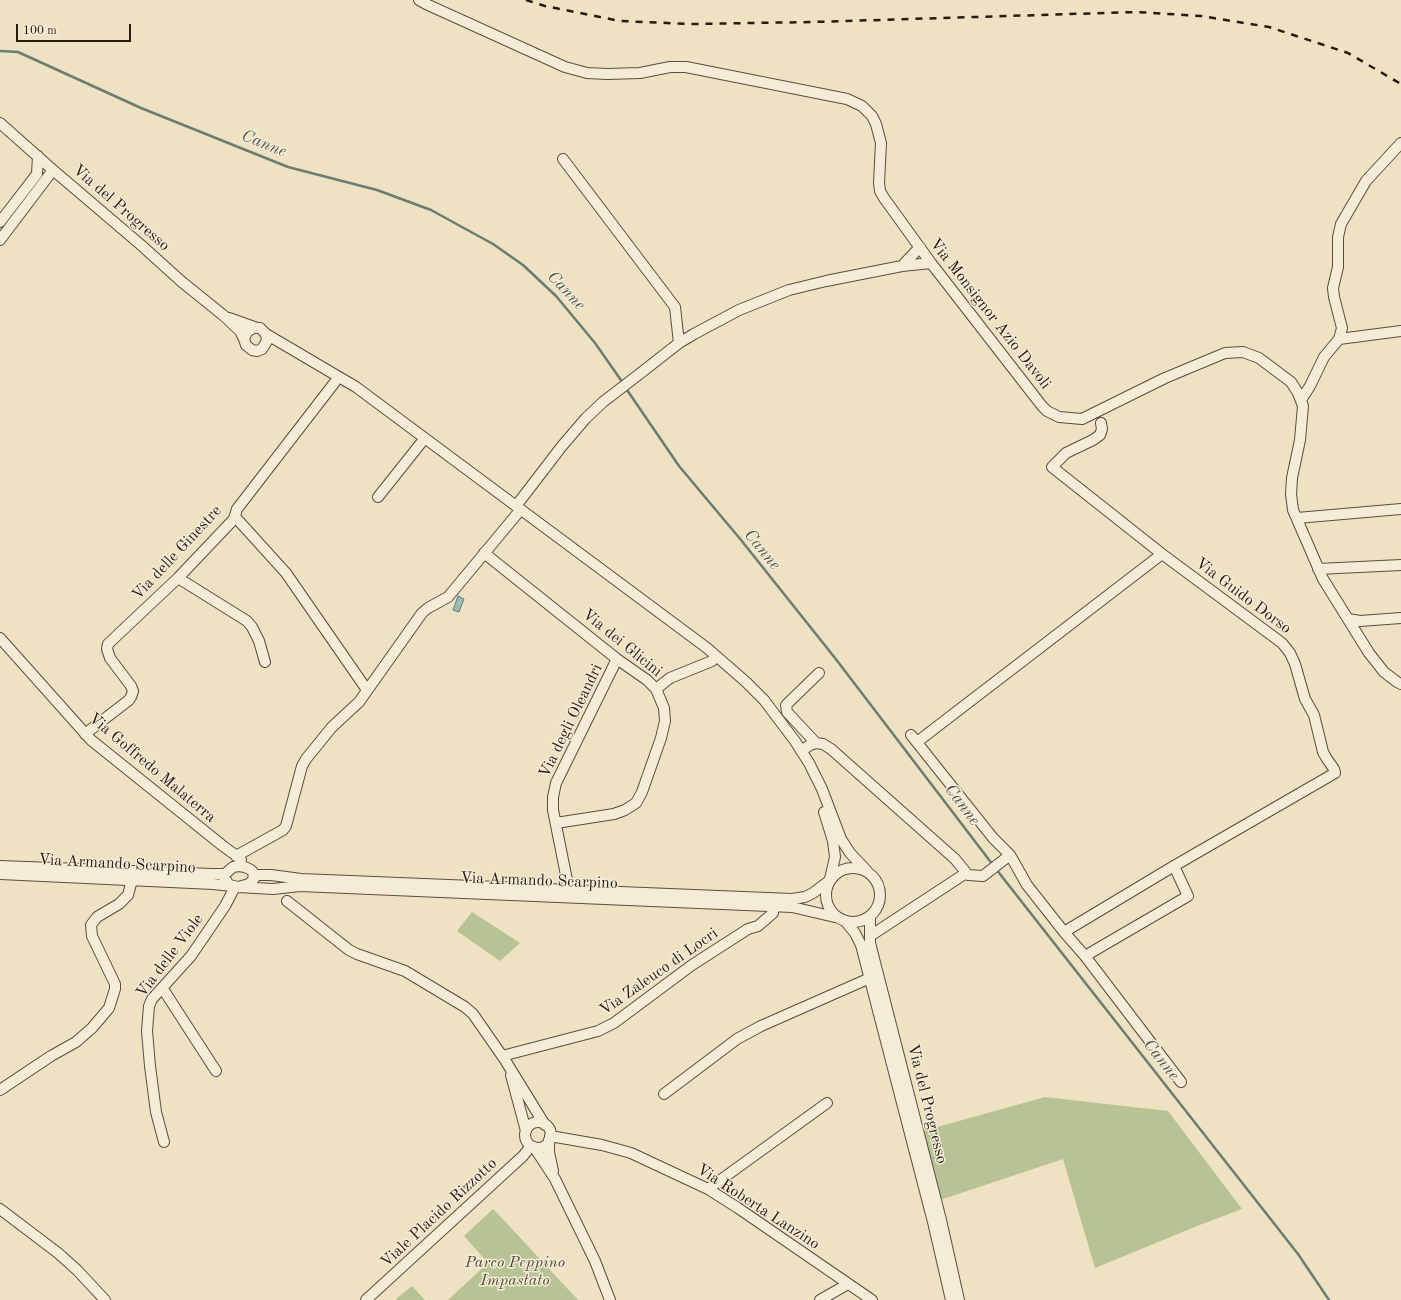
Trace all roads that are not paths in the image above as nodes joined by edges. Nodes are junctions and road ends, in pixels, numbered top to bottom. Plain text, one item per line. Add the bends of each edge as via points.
1 (419, 0) edge
2 (0, 123) edge
3 (1401, 143) edge
4 (38, 156) junction
5 (563, 159) dead end
6 (53, 170) junction
7 (0, 222) edge
8 (0, 240) edge
9 (920, 247) junction
10 (932, 263) junction
11 (902, 266) junction
12 (223, 316) junction
13 (257, 328) junction
14 (1401, 331) edge
15 (266, 334) junction
16 (244, 339) junction
17 (1339, 339) junction
18 (679, 343) junction
19 (264, 347) junction
20 (334, 382) junction
21 (1301, 400) junction
22 (1105, 408) junction
23 (1082, 419) junction
24 (1101, 424) junction
25 (421, 443) junction
26 (378, 497) dead end
27 (1401, 509) edge
28 (516, 510) junction
29 (1296, 518) junction
30 (234, 519) junction
31 (484, 554) junction
32 (1162, 554) junction
33 (1401, 565) edge
34 (1318, 569) junction
35 (178, 578) junction
36 (1401, 618) edge
37 (1348, 619) junction
38 (0, 638) edge
39 (617, 659) junction
40 (712, 660) junction
41 (265, 662) dead end
42 (819, 673) dead end
43 (1401, 684) edge
44 (656, 689) junction
45 (367, 690) junction
46 (85, 734) junction
47 (816, 743) junction
48 (801, 751) junction
49 (556, 823) junction
50 (223, 846) junction
51 (236, 856) junction
52 (1006, 858) junction
53 (0, 866) edge
54 (1174, 866) junction
55 (245, 867) junction
56 (229, 870) junction
57 (867, 871) junction
58 (966, 873) junction
59 (0, 874) edge
60 (254, 875) junction
61 (270, 875) junction
62 (132, 880) junction
63 (830, 880) junction
64 (235, 887) junction
65 (285, 887) junction
66 (273, 889) junction
67 (569, 890) junction
68 (288, 901) junction
69 (773, 906) junction
70 (870, 916) junction
71 (842, 920) junction
72 (1064, 932) junction
73 (870, 936) junction
74 (1085, 956) junction
75 (870, 978) junction
76 (163, 989) junction
77 (504, 1058) junction
78 (216, 1071) dead end
79 (1181, 1082) dead end
80 (0, 1090) edge
81 (664, 1094) dead end
82 (827, 1103) dead end
83 (545, 1125) junction
84 (526, 1131) junction
85 (550, 1138) junction
86 (164, 1142) dead end
87 (532, 1146) junction
88 (555, 1179) junction
89 (708, 1189) junction
90 (0, 1209) edge
91 (848, 1284) junction
92 (105, 1300) edge
93 (366, 1300) edge
94 (610, 1300) edge
95 (820, 1300) edge
96 (872, 1300) edge
97 (951, 1300) edge
98 (959, 1300) edge

1 - 9 street, Via Monsignor Azio Davoli via 565,67 588,73 640,73 670,67 686,67 847,99 862,106 872,116 881,143 880,191
2 - 4 street, Via del Progresso
3 - 17 street via 1366,180 1341,224 1338,237 1338,267 1333,288 1342,328
4 - 6 street, Via del Progresso
4 - 7 street via 37,174
5 - 18 street via 675,307
6 - 8 street
6 - 12 street, Via del Progresso
9 - 10 street, Via Monsignor Azio Davoli
9 - 11 street
10 - 11 street
10 - 23 street, Via Monsignor Azio Davoli via 1042,406 1059,417
11 - 18 street via 826,281 774,295 733,313
12 - 13 street
12 - 16 street, Via del Progresso
13 - 15 street
13 - 16 street via 247,332
14 - 17 street
15 - 19 street via 268,341
15 - 28 street via 356,387
16 - 19 street via 252,350
17 - 21 street via 1324,357
18 - 28 street via 586,418 562,446
19 - 20 street via 279,349
20 - 25 street via 352,392
20 - 30 street, Via delle Ginestre via 237,509
21 - 22 street via 1291,382 1259,358 1243,352 1226,353 1165,378
21 - 29 street via 1303,406 1300,440 1291,494
22 - 23 street
22 - 24 street
23 - 24 street, Via Monsignor Azio Davoli
24 - 32 street, Via Guido Dorso via 1100,435 1066,453 1052,467
25 - 26 street
25 - 28 street
27 - 29 street
28 - 31 street
28 - 40 street
28 - 48 street via 707,648 764,700
29 - 34 street
30 - 35 street, Via delle Ginestre
30 - 45 street via 238,520 286,573
31 - 39 street, Via dei Glicini
31 - 45 street via 448,597 422,613
32 - 52 street via 914,738
32 - 54 street, Via Guido Dorso via 1282,643 1290,653 1305,699 1314,715 1323,752 1335,773
33 - 34 street
34 - 37 street
35 - 41 street via 247,622 256,634
35 - 46 street, Via delle Ginestre via 108,644 110,658 131,686 132,697
36 - 37 street via 1370,621
37 - 43 street via 1384,672
38 - 46 street, Via Goffredo Malaterra
39 - 44 street, Via dei Glicini
39 - 49 street, Via degli Oleandri via 556,783 553,810
40 - 44 street via 670,678
40 - 63 street via 759,704 803,766 816,791 833,842 834,857
42 - 47 street via 786,705 787,712
44 - 49 street, Via dei Glicini via 664,708 665,721 661,740 636,803 614,814
45 - 51 street via 306,759 283,830
46 - 50 street, Via Goffredo Malaterra
47 - 48 street
47 - 58 street via 823,744 831,750 955,859
48 - 57 street via 822,789 841,839
49 - 67 street, Via degli Oleandri
50 - 51 street, Via Goffredo Malaterra
50 - 56 street, Via Goffredo Malaterra via 230,855
51 - 55 street, Via Goffredo Malaterra
52 - 58 street via 983,876
52 - 72 street
53 - 56 street, Via Armando Scarpino via 212,874
54 - 72 street, Via Guido Dorso
54 - 74 street via 1188,896
55 - 56 street
55 - 60 street
56 - 64 street via 224,877 226,882
57 - 63 street via 851,867 836,873
57 - 70 street via 874,876 880,892 880,901
58 - 73 street
59 - 62 street, Via Armando Scarpino
60 - 61 street, Via Armando Scarpino
60 - 64 street via 249,884
61 - 65 street
61 - 67 street, Via Armando Scarpino via 309,880
62 - 64 street, Via Armando Scarpino
62 - 80 street via 128,895 119,904 97,917 91,925 92,936 115,984 109,1008 76,1042
63 - 67 street, Via Armando Scarpino via 813,893 792,900
63 - 71 street via 825,898 832,913
64 - 66 street, Via Armando Scarpino
64 - 76 street, Via delle Viole via 205,937
65 - 66 street, Via Armando Scarpino
65 - 68 street
65 - 69 street, Via Armando Scarpino
66 - 68 street
68 - 77 street via 349,950 405,971 465,1007 473,1014
69 - 71 street, Via Armando Scarpino via 792,907
69 - 77 street, Via Zaleuco di Locri via 773,913 758,926 748,929 692,966 614,1023 598,1031
70 - 71 street via 855,922
70 - 73 street, Via del Progresso
71 - 75 street, Via del Progresso via 855,933 862,945
72 - 74 street
73 - 98 street, Via del Progresso
74 - 79 street
75 - 81 street via 737,1039
75 - 97 street, Via del Progresso
76 - 78 street
76 - 86 street, Via delle Viole via 152,999 149,1006 147,1031 156,1112
77 - 83 street
77 - 84 street
82 - 89 street
83 - 84 street via 534,1123 527,1127
83 - 85 street
84 - 87 street via 526,1139
85 - 87 street via 548,1143 541,1147
85 - 88 street via 550,1158
85 - 89 street, Via Roberta Lanzino via 602,1144 631,1153
87 - 88 street
87 - 93 street, Viale Placido Rizzotto
88 - 94 street via 595,1262
89 - 91 street, Via Roberta Lanzino
90 - 92 street via 58,1252
91 - 95 street
91 - 96 street, Via Roberta Lanzino

